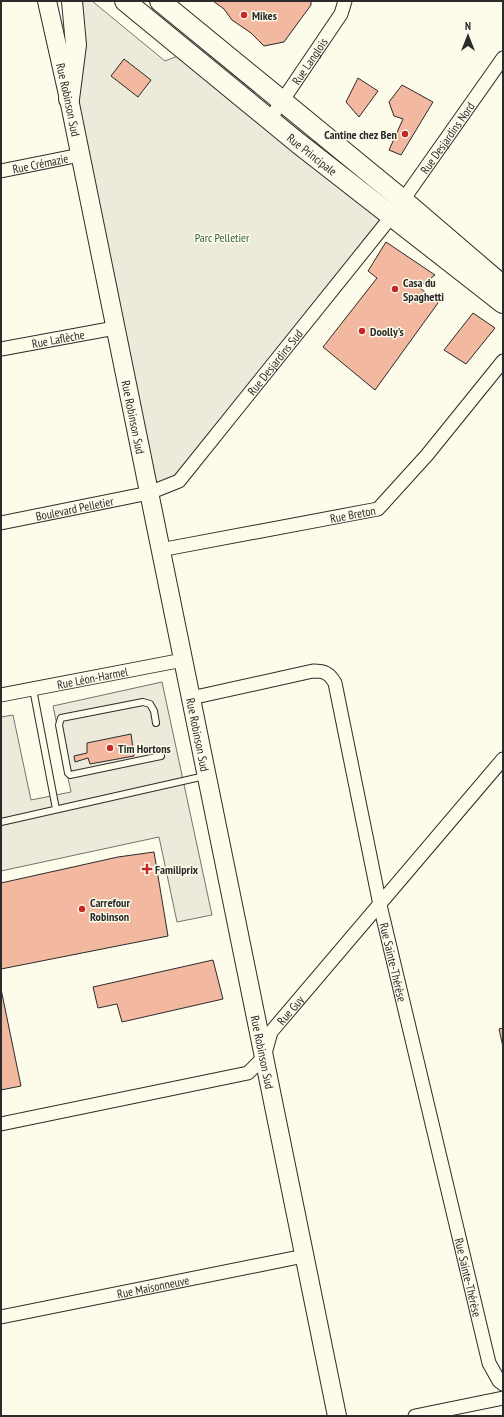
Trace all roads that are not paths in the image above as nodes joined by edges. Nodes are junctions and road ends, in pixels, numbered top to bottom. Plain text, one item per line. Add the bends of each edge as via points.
1 (47, 1) edge
2 (53, 1) edge
3 (72, 1) edge
4 (125, 1) edge
5 (160, 1) edge
6 (345, 1) edge
7 (178, 8) edge
8 (59, 54) junction
9 (503, 58) edge
10 (68, 99) junction
11 (282, 101) junction
12 (270, 119) junction
13 (80, 155) junction
14 (1, 171) edge
15 (404, 200) junction
16 (391, 217) junction
17 (503, 286) edge
18 (503, 303) edge
19 (115, 328) junction
20 (1, 349) edge
21 (503, 361) edge
22 (149, 493) junction
23 (1, 523) edge
24 (160, 550) junction
25 (183, 660) junction
26 (33, 689) junction
27 (1, 695) edge
28 (191, 698) junction
29 (156, 723) dead end
30 (161, 756) dead end
31 (503, 759) edge
32 (206, 776) junction
33 (56, 810) junction
34 (1, 822) edge
35 (380, 905) junction
36 (264, 1057) junction
37 (1, 1124) edge
38 (304, 1256) junction
39 (1, 1317) edge
40 (503, 1384) edge
41 (503, 1398) edge
42 (337, 1416) edge
43 (415, 1416) edge

1 - 8 street, Rue Robinson Sud
2 - 8 street, Rue Robinson Sud
3 - 10 main road via 76,45
4 - 12 main road, Rue Principale
5 - 7 main road, Rue Principale
6 - 11 street, Rue Langlois via 342,14
7 - 11 main road, Rue Principale
8 - 10 street, Rue Robinson Sud
9 - 15 street, Rue Desjardins Nord
10 - 13 street, Rue Robinson Sud
11 - 12 street, Rue Langlois
11 - 15 main road, Rue Principale
12 - 16 main road, Rue Principale
13 - 14 street, Rue Crémazie
13 - 19 street, Rue Robinson Sud
15 - 16 street, Rue Desjardins Nord
15 - 17 main road, Rue Principale
16 - 18 main road, Rue Principale
16 - 22 street, Rue Desjardins Sud via 179,481
19 - 20 street, Rue Laflèche
19 - 22 street, Rue Robinson Sud
21 - 24 street, Rue Breton via 428,455 378,509
22 - 23 street, Boulevard Pelletier
22 - 24 street, Rue Robinson Sud
24 - 25 street, Rue Robinson Sud
25 - 26 street, Rue Léon-Harmel
25 - 28 street, Rue Robinson Sud
26 - 27 street, Rue Léon-Harmel
26 - 33 lane
28 - 32 street, Rue Robinson Sud
28 - 35 street, Rue Sainte-Thérèse via 313,671 330,674 335,683
29 - 30 lane via 150,704 143,702 61,718 59,725 70,775
31 - 35 street, Rue Guy
32 - 33 lane
32 - 36 street, Rue Robinson Sud
33 - 34 lane
35 - 36 street, Rue Guy via 271,1032
35 - 40 street, Rue Sainte-Thérèse via 489,1363 499,1382
36 - 37 street, Rue Guy via 248,1073
36 - 38 street, Rue Robinson Sud
38 - 39 street, Rue Maisonneuve
38 - 42 street, Rue Robinson Sud
41 - 43 street

